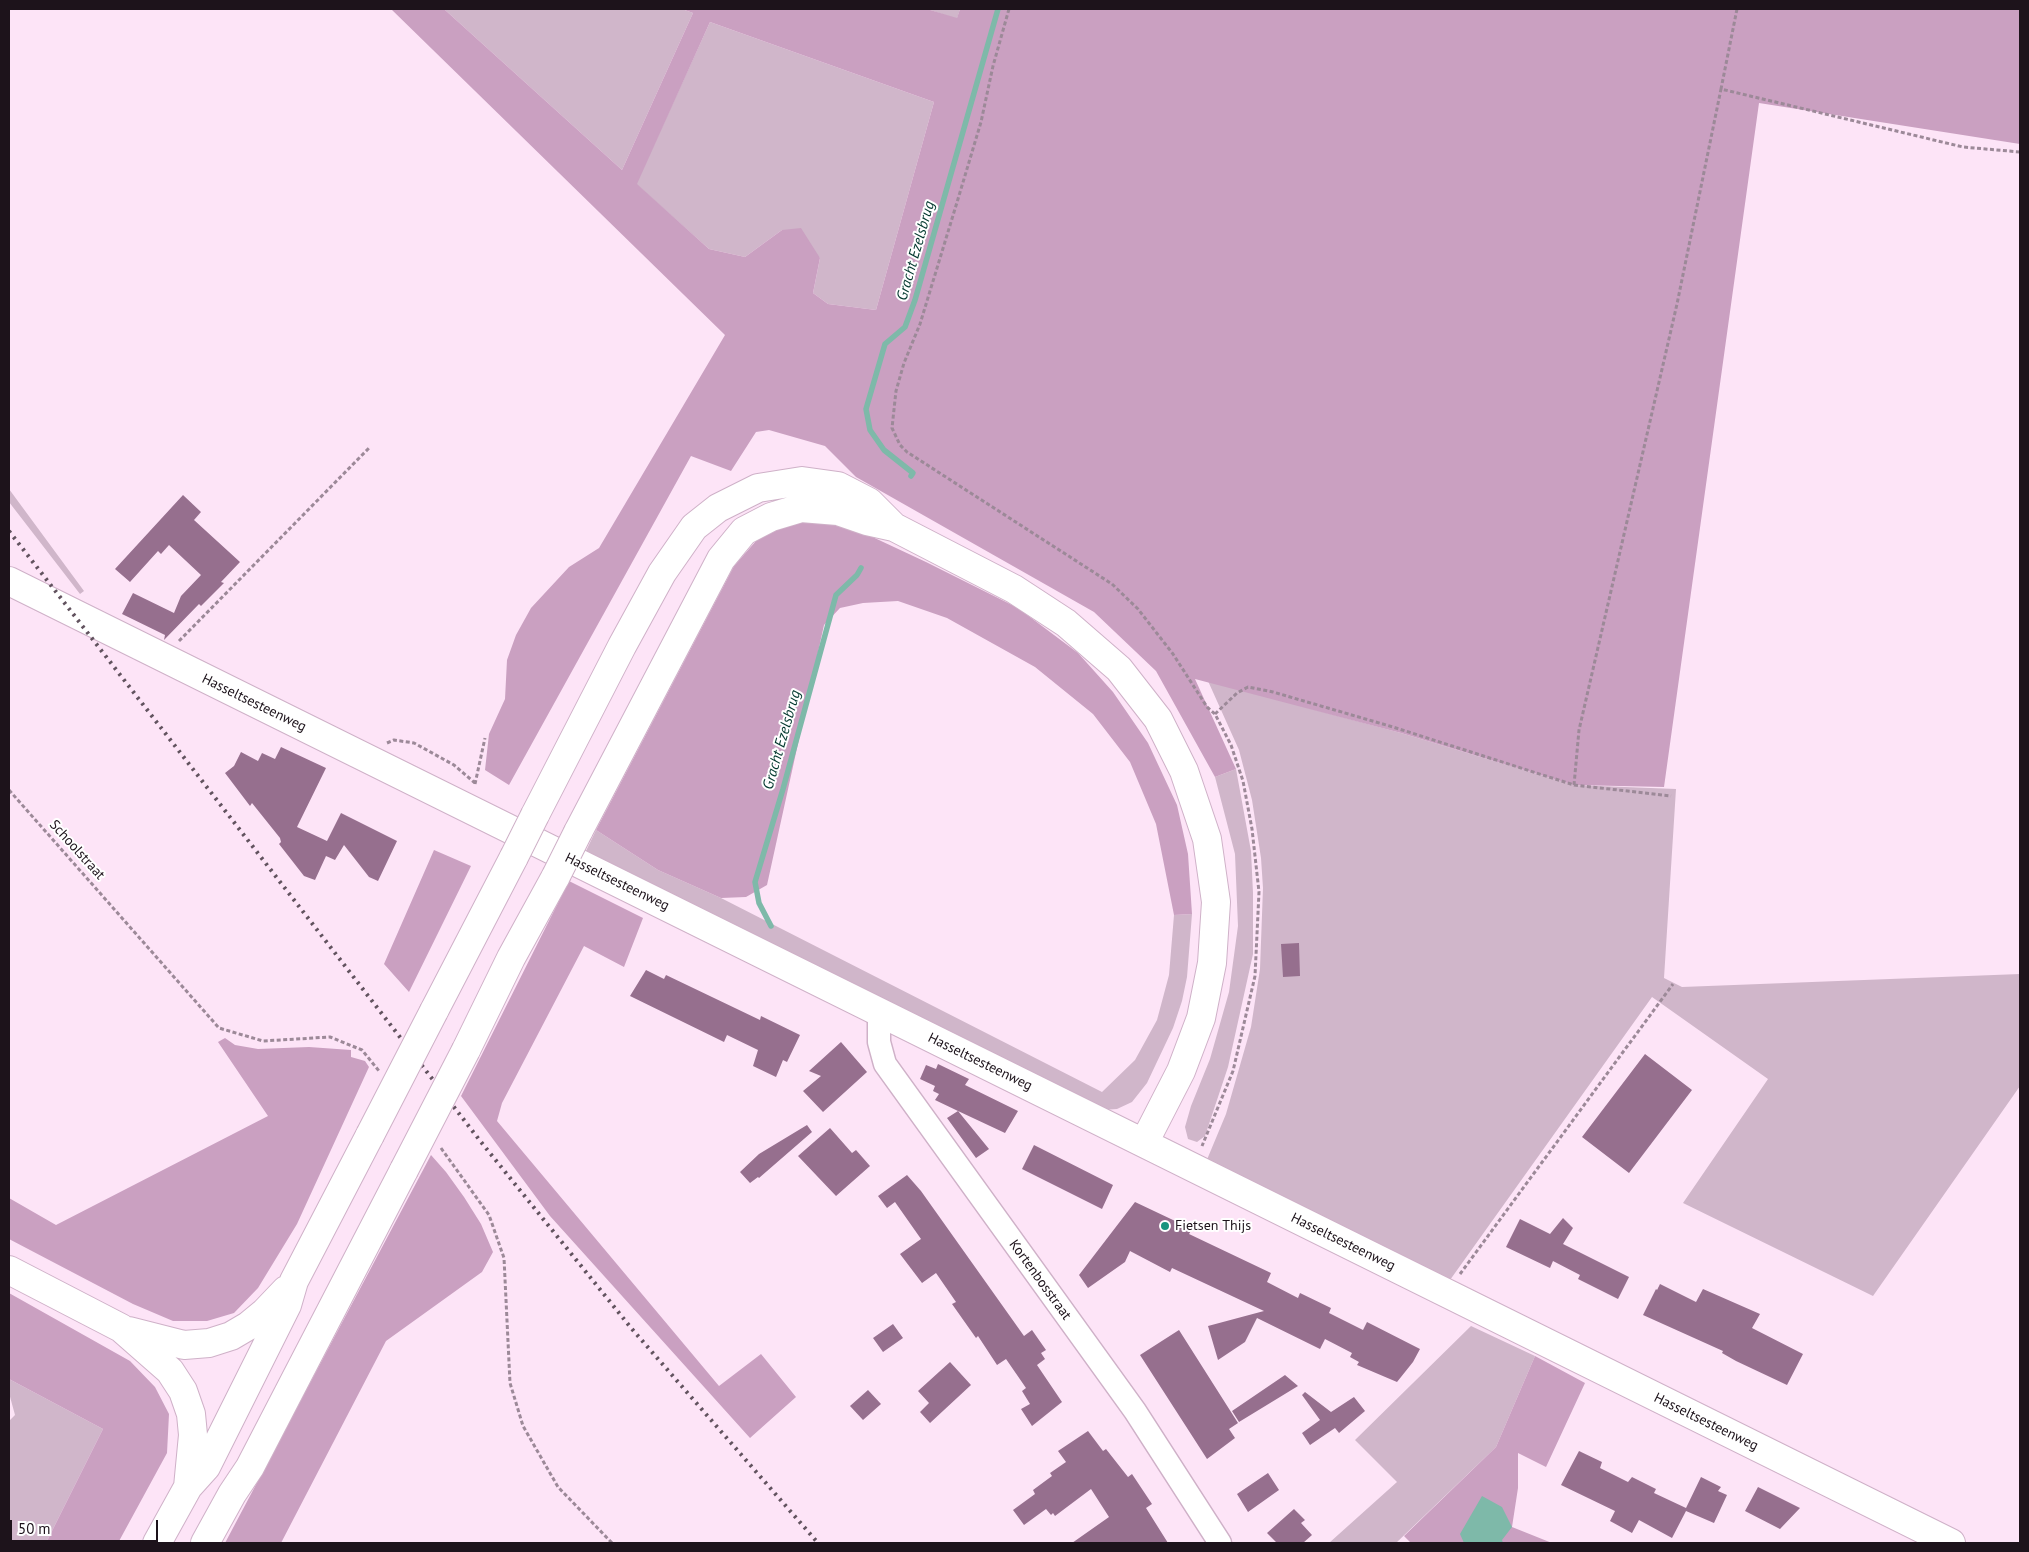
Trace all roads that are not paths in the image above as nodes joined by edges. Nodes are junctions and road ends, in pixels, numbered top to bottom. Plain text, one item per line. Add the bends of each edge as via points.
1 (894, 527) junction
2 (9, 582) edge
3 (879, 1012) junction
4 (1144, 1143) junction
5 (9, 1270) edge
6 (294, 1281) junction
7 (120, 1328) junction
8 (188, 1487) junction
9 (157, 1543) edge
10 (205, 1543) edge
11 (1220, 1543) edge
12 (1951, 1543) edge

1 - 4 main road via 1014,589 1066,623 1120,669 1158,719 1184,771 1208,839 1216,902 1212,963 1201,1018 1181,1071
1 - 6 main road, bridge via 869,502 838,486 802,481 758,488 718,508 694,527 662,573 622,646
1 - 10 main road, bridge via 838,510 801,508 771,517 744,531 721,559 511,958 250,1467
2 - 3 main road, Hasseltsesteenweg via 358,754 472,796
3 - 4 main road, Hasseltsesteenweg
3 - 11 street, Kortenbosstraat via 879,1042 885,1064 1135,1411
4 - 12 main road, Hasseltsesteenweg
5 - 7 main road
6 - 7 main road via 248,1326 209,1343 184,1345
6 - 8 main road via 287,1305 206,1467
7 - 8 main road via 170,1371 183,1391 194,1435
8 - 9 main road

